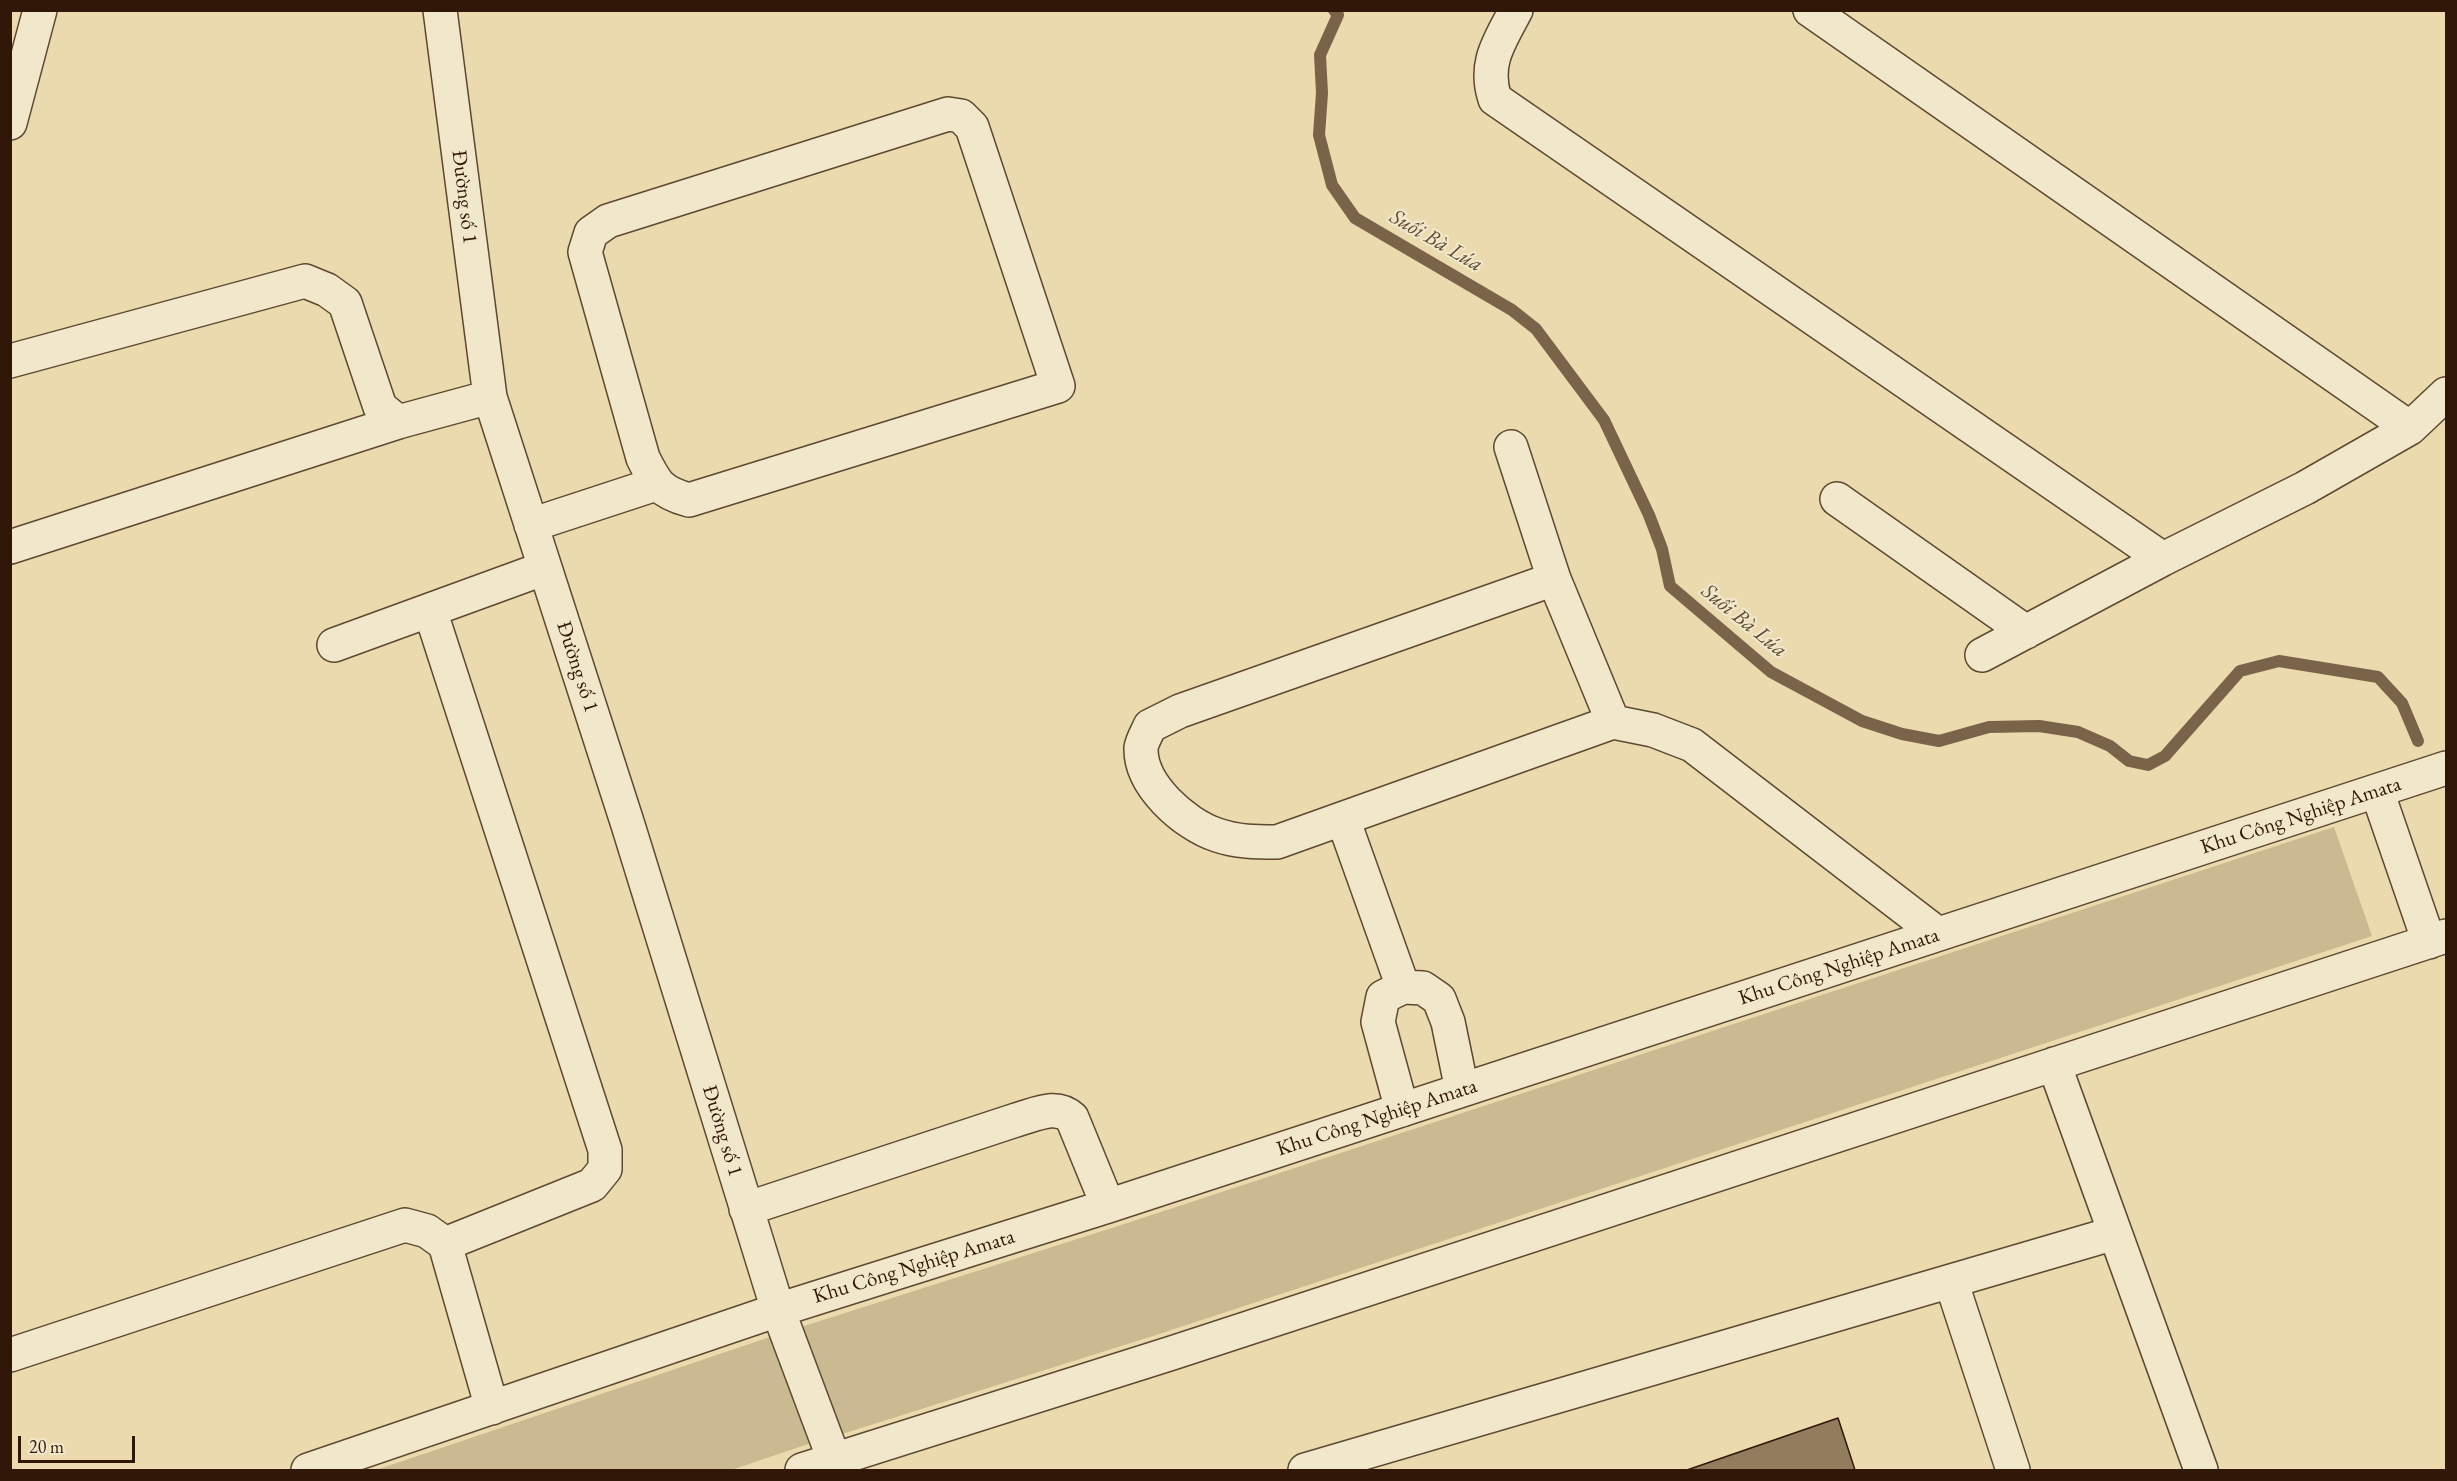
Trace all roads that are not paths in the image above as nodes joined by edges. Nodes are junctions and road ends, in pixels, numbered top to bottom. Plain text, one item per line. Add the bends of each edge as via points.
1 (40, 10) edge
2 (440, 10) edge
3 (1516, 10) edge
4 (1810, 10) edge
5 (10, 123) edge
6 (10, 361) edge
7 (2446, 394) edge
8 (490, 397) junction
9 (398, 422) junction
10 (2410, 428) junction
11 (1511, 447) dead end
12 (656, 484) junction
13 (1837, 499) dead end
14 (531, 525) junction
15 (10, 547) edge
16 (2163, 559) junction
17 (545, 568) junction
18 (1554, 579) junction
19 (430, 610) junction
20 (2026, 632) junction
21 (334, 645) dead end
22 (1982, 656) dead end
23 (1613, 722) junction
24 (2446, 768) edge
25 (2377, 791) junction
26 (1343, 819) junction
27 (1938, 934) junction
28 (2438, 939) edge
29 (1403, 987) junction
30 (2054, 1064) junction
31 (1462, 1090) junction
32 (1402, 1110) junction
33 (1108, 1206) junction
34 (746, 1209) junction
35 (2115, 1233) junction
36 (445, 1244) junction
37 (1951, 1281) junction
38 (778, 1310) junction
39 (10, 1355) edge
40 (492, 1408) junction
41 (836, 1465) edge
42 (308, 1470) edge
43 (802, 1470) edge
44 (1305, 1470) edge
45 (2013, 1470) edge
46 (2201, 1470) edge

1 - 5 street
2 - 8 street, Đường số 1
3 - 16 street via 1489,68 1494,99
4 - 10 street
6 - 9 street via 305,281 345,303 380,407
7 - 10 street
8 - 9 street
8 - 14 street, Đường số 1
9 - 15 street
10 - 16 street via 2305,488
11 - 18 street
12 - 12 street via 643,458 585,252 591,233 608,221 948,114 961,116 972,127 1058,386 689,500 670,495
12 - 14 street
13 - 20 street
14 - 17 street, Đường số 1
16 - 20 street
17 - 19 street
17 - 34 street, Đường số 1
18 - 23 street
18 - 26 street via 1180,711 1150,726 1141,745 1142,760 1158,793 1184,818 1215,835 1240,842 1277,842
19 - 21 street
19 - 36 street via 605,1150 605,1169 592,1185
20 - 22 street
23 - 26 street
23 - 27 street via 1653,730 1692,745
24 - 25 street, Khu Công Nghiệp Amata
25 - 27 street, Khu Công Nghiệp Amata
25 - 28 street
26 - 29 street
27 - 31 street, Khu Công Nghiệp Amata
28 - 30 street
29 - 31 street via 1423,988 1439,999 1448,1022
29 - 32 street via 1383,997 1378,1022
30 - 35 street
30 - 41 street
31 - 32 street, Khu Công Nghiệp Amata
32 - 33 street, Khu Công Nghiệp Amata
33 - 34 street via 1072,1118 1056,1109
33 - 38 street, Khu Công Nghiệp Amata
34 - 38 street, Đường số 1
35 - 37 street
35 - 46 street
36 - 39 street via 427,1231 405,1225
36 - 40 street
37 - 44 street
37 - 45 street
38 - 40 street, Khu Công Nghiệp Amata
38 - 41 street, Đường số 1
40 - 42 street, Khu Công Nghiệp Amata
41 - 43 street

